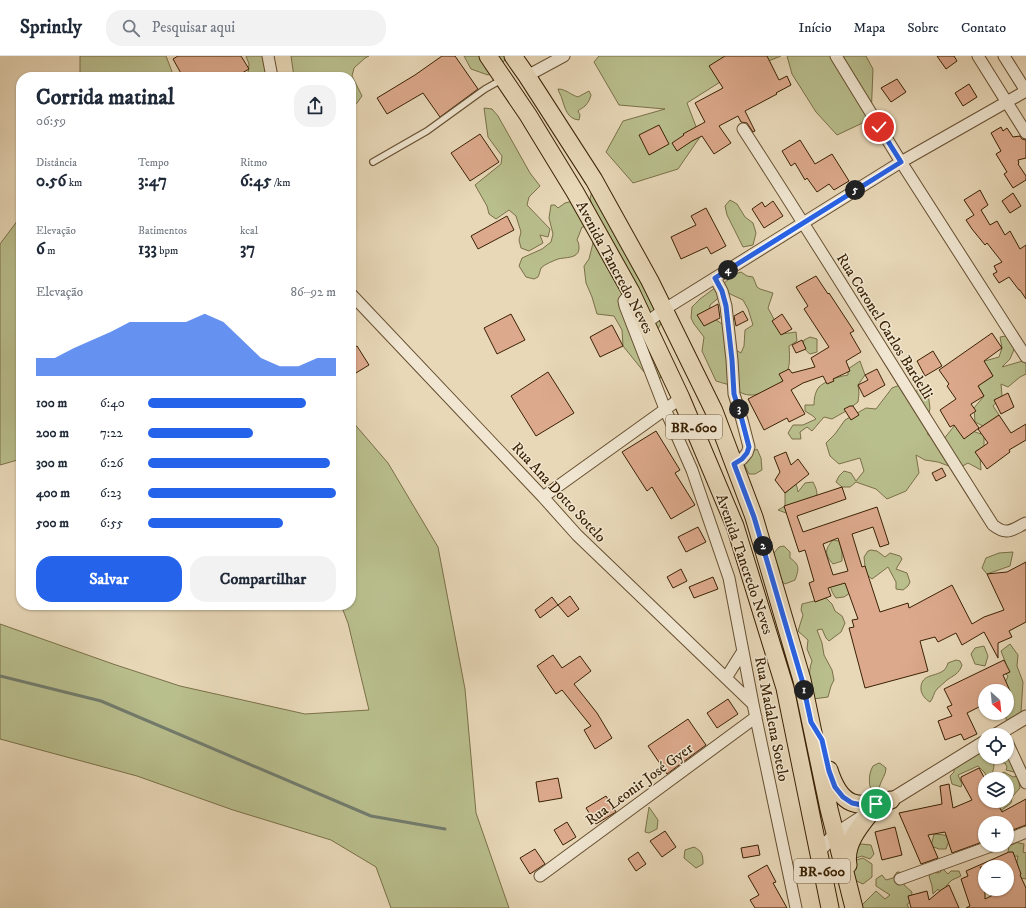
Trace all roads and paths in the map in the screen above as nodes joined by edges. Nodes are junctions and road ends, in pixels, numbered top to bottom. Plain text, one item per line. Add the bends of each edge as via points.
1 (268, 56) edge
2 (488, 56) edge
3 (513, 56) edge
4 (564, 56) edge
5 (836, 56) edge
6 (978, 56) edge
7 (1004, 56) edge
8 (271, 72) edge
9 (527, 76) junction
10 (503, 79) junction
11 (1026, 91) edge
12 (1006, 102) junction
13 (743, 129) dead end
14 (1026, 133) edge
15 (373, 162) dead end
16 (901, 162) junction
17 (804, 223) junction
18 (715, 278) junction
19 (631, 292) junction
20 (356, 299) edge
21 (665, 309) junction
22 (646, 323) junction
23 (1026, 358) edge
24 (681, 398) junction
25 (665, 409) junction
26 (684, 453) junction
27 (707, 457) junction
28 (734, 464) junction
29 (543, 497) junction
30 (1026, 523) edge
31 (743, 651) junction
32 (726, 678) junction
33 (754, 704) junction
34 (1026, 716) edge
35 (756, 717) junction
36 (811, 722) junction
37 (1012, 728) edge
38 (978, 746) edge
39 (1014, 760) edge
40 (1026, 783) edge
41 (891, 800) junction
42 (872, 811) junction
43 (1026, 832) edge
44 (814, 834) junction
45 (836, 834) junction
46 (1014, 837) edge
47 (819, 851) junction
48 (978, 851) edge
49 (540, 876) dead end
50 (900, 878) dead end
51 (795, 907) edge
52 (830, 908) edge
53 (855, 908) edge

1 - 8 street
2 - 10 main road, Avenida Tancredo Neves / BR-600
3 - 9 main road, Avenida Tancredo Neves / BR-600
4 - 9 street
5 - 16 street
6 - 12 street
7 - 11 street
9 - 21 main road, Avenida Tancredo Neves / BR-600 via 594,180
10 - 15 lane via 427,131
10 - 19 main road, Avenida Tancredo Neves / BR-600 via 575,192
11 - 12 street
12 - 14 street
12 - 16 street
13 - 17 street, Rua Coronel Carlos Bardelli
16 - 17 street
16 - 23 street
17 - 18 street
17 - 30 street, Rua Coronel Carlos Bardelli via 993,525 1007,532
18 - 21 street
18 - 28 street via 726,306 734,394 749,447 742,459
19 - 22 main road, Avenida Tancredo Neves / BR-600
19 - 25 street, Rua Madalena Sotelo via 624,301 625,306
20 - 29 street, Rua Ana Dotto Sotelo
21 - 22 street
21 - 28 main road, Avenida Tancredo Neves / BR-600 via 714,411
22 - 24 main road, Avenida Tancredo Neves / BR-600
24 - 25 street
24 - 27 main road, Avenida Tancredo Neves / BR-600
25 - 26 street, Rua Madalena Sotelo
25 - 29 street
26 - 27 street
26 - 31 street, Rua Madalena Sotelo via 729,578
27 - 44 main road, Avenida Tancredo Neves / BR-600 via 735,526 785,688
28 - 36 main road, Avenida Tancredo Neves / BR-600 via 754,517 802,680
29 - 32 street, Rua Ana Dotto Sotelo via 577,535
31 - 32 street
31 - 33 street, Rua Madalena Sotelo
32 - 33 street, Rua Ana Dotto Sotelo
33 - 35 street, Rua Madalena Sotelo
34 - 37 street
35 - 49 street, Rua Leonir José Gyer
35 - 51 street, Rua Madalena Sotelo
36 - 41 main road via 822,740 835,787 843,797 852,803 862,805
36 - 45 main road, Avenida Tancredo Neves / BR-600
38 - 41 street
39 - 40 street
41 - 42 street
42 - 45 street
42 - 53 main road via 850,843 847,860
43 - 46 street
44 - 45 street via 823,837
44 - 47 main road, Avenida Tancredo Neves / BR-600
45 - 47 street
45 - 53 main road, Avenida Tancredo Neves / BR-600
47 - 52 main road, Avenida Tancredo Neves / BR-600
48 - 50 street

